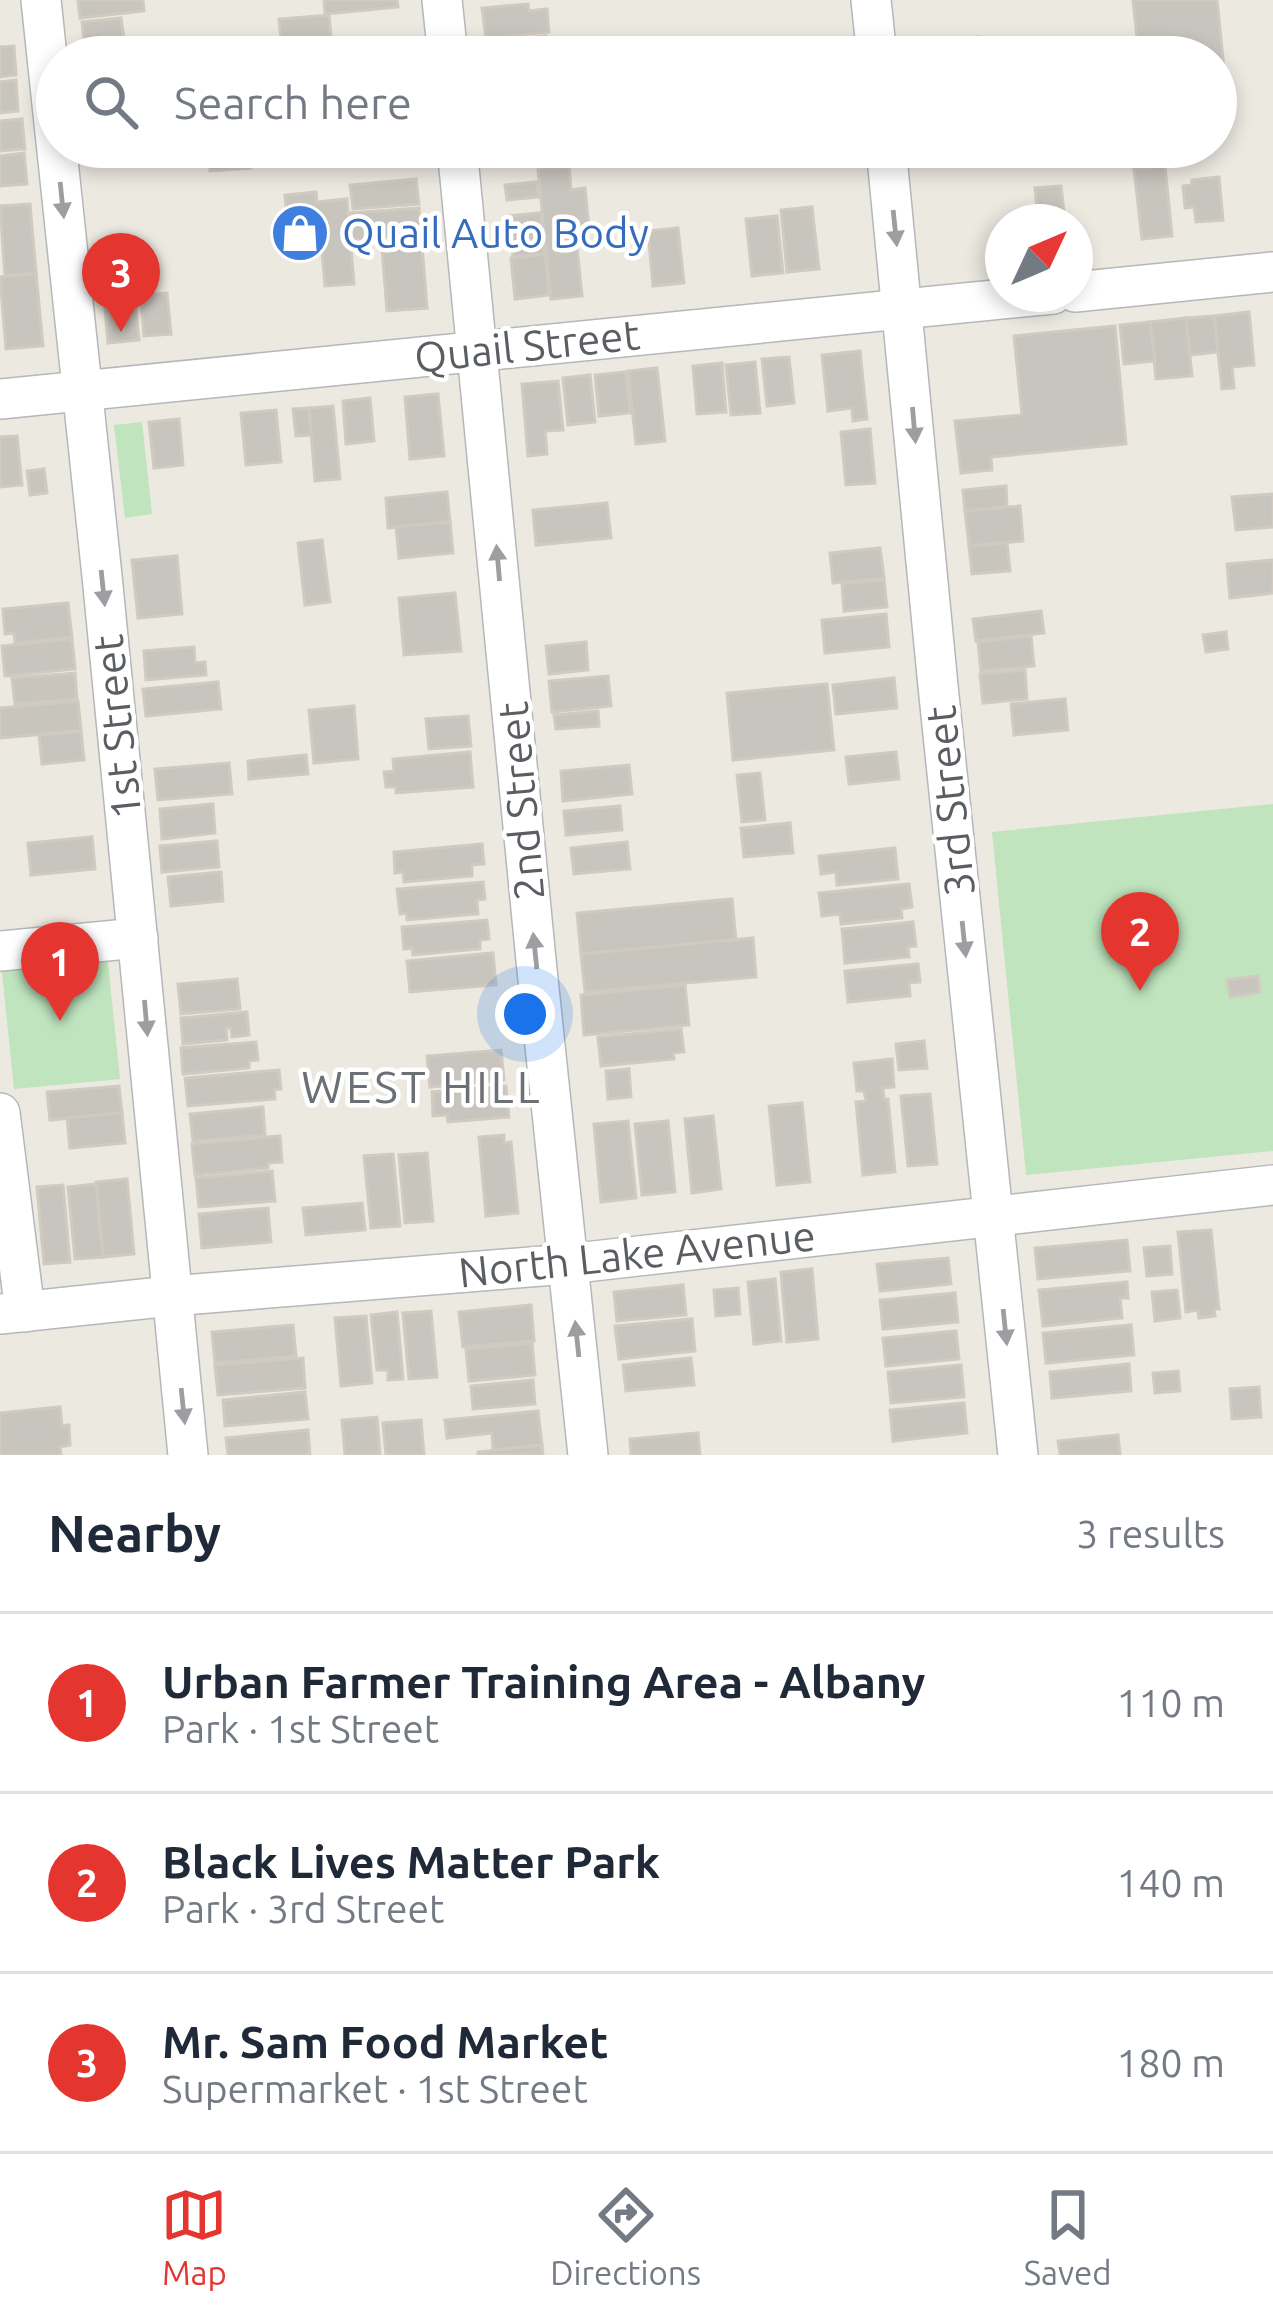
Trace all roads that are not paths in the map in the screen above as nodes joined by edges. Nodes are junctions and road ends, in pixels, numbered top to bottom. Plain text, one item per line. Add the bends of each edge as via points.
1 (41, 0) edge
2 (442, 0) edge
3 (872, 0) edge
4 (45, 36) edge
5 (446, 36) edge
6 (875, 36) edge
7 (59, 168) edge
8 (459, 168) edge
9 (888, 168) edge
10 (1273, 272) edge
11 (1093, 290) edge
12 (985, 301) edge
13 (903, 309) junction
14 (478, 351) junction
15 (82, 389) junction
16 (0, 399) edge
17 (138, 938) junction
18 (0, 951) edge
19 (0, 1113) edge
20 (1273, 1185) edge
21 (993, 1215) junction
22 (567, 1264) junction
23 (171, 1296) junction
24 (12, 1313) edge
25 (188, 1455) edge
26 (588, 1455) edge
27 (1018, 1455) edge

1 -> 4 street, 1st Street
2 - 5 street
3 - 6 street
7 -> 15 street, 1st Street
8 - 14 street, 2nd Street
9 -> 13 street, 3rd Street
10 - 11 street
12 - 13 street, Quail Street
13 - 14 street, Quail Street
13 -> 21 street, 3rd Street
14 - 15 street, Quail Street
22 -> 14 street, 2nd Street
15 - 16 street, Quail Street
15 -> 17 street, 1st Street
17 - 18 street
17 -> 23 street, 1st Street
19 - 24 street
20 - 21 street, North Lake Avenue
21 - 22 street, North Lake Avenue
21 -> 27 street, 3rd Street
22 - 23 street, North Lake Avenue
26 -> 22 street, 2nd Street
23 - 24 street, North Lake Avenue
23 -> 25 street, 1st Street

